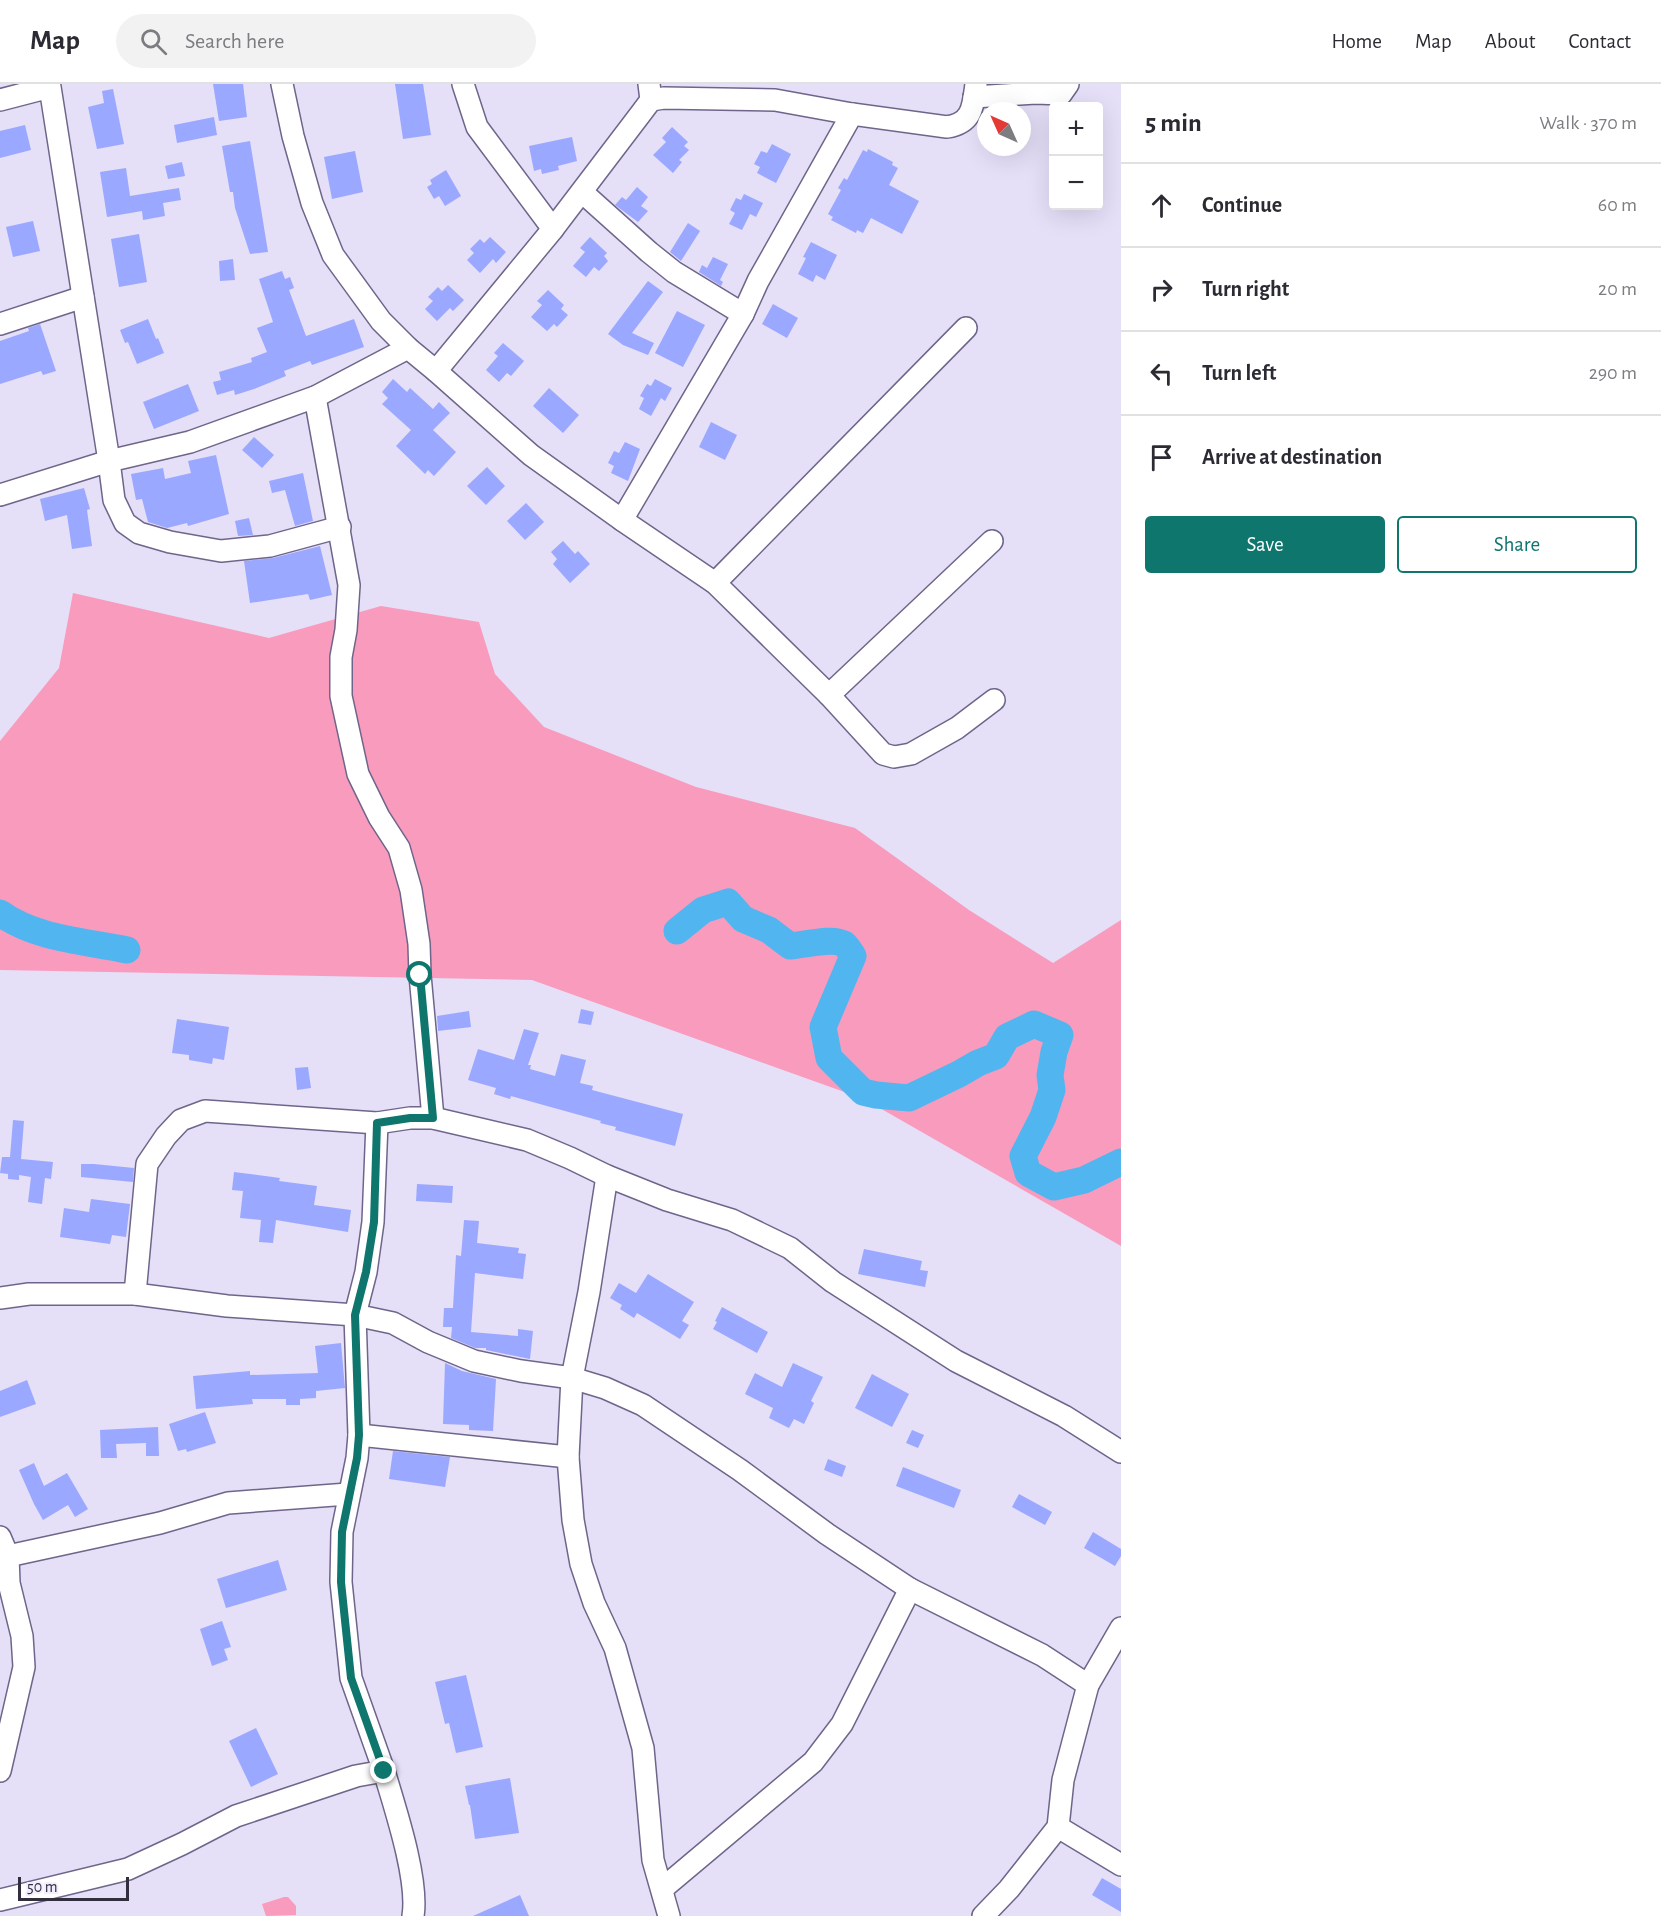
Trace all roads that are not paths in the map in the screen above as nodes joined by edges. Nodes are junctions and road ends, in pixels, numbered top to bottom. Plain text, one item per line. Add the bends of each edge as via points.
1 (282, 84) edge
2 (463, 84) edge
3 (1068, 84) edge
4 (52, 85) edge
5 (975, 91) edge
6 (650, 92) edge
7 (776, 92) edge
8 (0, 100) edge
9 (852, 114) junction
10 (582, 192) junction
11 (553, 229) junction
12 (83, 297) junction
13 (743, 314) junction
14 (0, 324) edge
15 (966, 328) dead end
16 (408, 348) junction
17 (436, 370) junction
18 (315, 397) junction
19 (109, 461) junction
20 (0, 495) edge
21 (622, 520) junction
22 (340, 527) junction
23 (992, 541) dead end
24 (715, 582) junction
25 (829, 695) junction
26 (994, 700) dead end
27 (433, 1118) junction
28 (377, 1123) junction
29 (607, 1176) junction
30 (135, 1294) junction
31 (0, 1298) edge
32 (355, 1315) junction
33 (572, 1378) junction
34 (359, 1435) junction
35 (1121, 1452) edge
36 (568, 1457) junction
37 (348, 1494) junction
38 (4, 1546) edge
39 (910, 1589) junction
40 (1121, 1629) edge
41 (1088, 1685) junction
42 (0, 1771) edge
43 (384, 1771) junction
44 (1058, 1827) junction
45 (1121, 1865) edge
46 (662, 1889) junction
47 (0, 1900) edge
48 (413, 1916) edge
49 (669, 1916) edge
50 (983, 1916) edge

1 - 16 street via 312,203 333,255 381,321
2 - 11 street via 477,127
3 - 5 street via 1061,94
4 - 8 street
4 - 12 street
5 - 9 street via 968,117 955,126
6 - 7 street via 664,98
6 - 10 street
7 - 9 street
9 - 13 street via 763,271
10 - 11 street
10 - 13 street via 674,272
11 - 17 street
12 - 14 street
12 - 19 street
13 - 21 street
15 - 24 street
16 - 17 street
16 - 18 street
17 - 21 street via 531,455
18 - 19 street via 190,442
18 - 22 street
19 - 20 street
19 - 22 street via 114,500 125,523 139,533 170,542 221,551 270,546
21 - 24 street
22 - 27 street via 349,585 341,696 358,774 399,848 411,890
23 - 25 street
24 - 25 street
25 - 26 street via 883,754 894,758 911,754 957,728
27 - 28 street
27 - 29 street via 527,1140
28 - 30 street via 205,1111 181,1120 147,1164
28 - 32 street via 374,1222
29 - 33 street
29 - 35 street via 732,1220 790,1248 843,1288 956,1361 1064,1416
30 - 31 street via 29,1294
30 - 32 street via 227,1306
32 - 33 street via 393,1323 474,1361
32 - 34 street
33 - 36 street
33 - 39 street via 643,1406
34 - 36 street
34 - 37 street
36 - 46 street via 581,1564 615,1648 643,1748 653,1860
37 - 38 street via 228,1503 159,1523
37 - 43 street via 341,1582 351,1678
38 - 42 street via 22,1636 24,1667
39 - 41 street via 1042,1655
39 - 46 street via 842,1724 813,1762
40 - 41 street
41 - 44 street via 1063,1780
43 - 47 street via 357,1776 236,1816 128,1869
43 - 48 street via 413,1887
44 - 45 street
44 - 50 street
46 - 49 street

